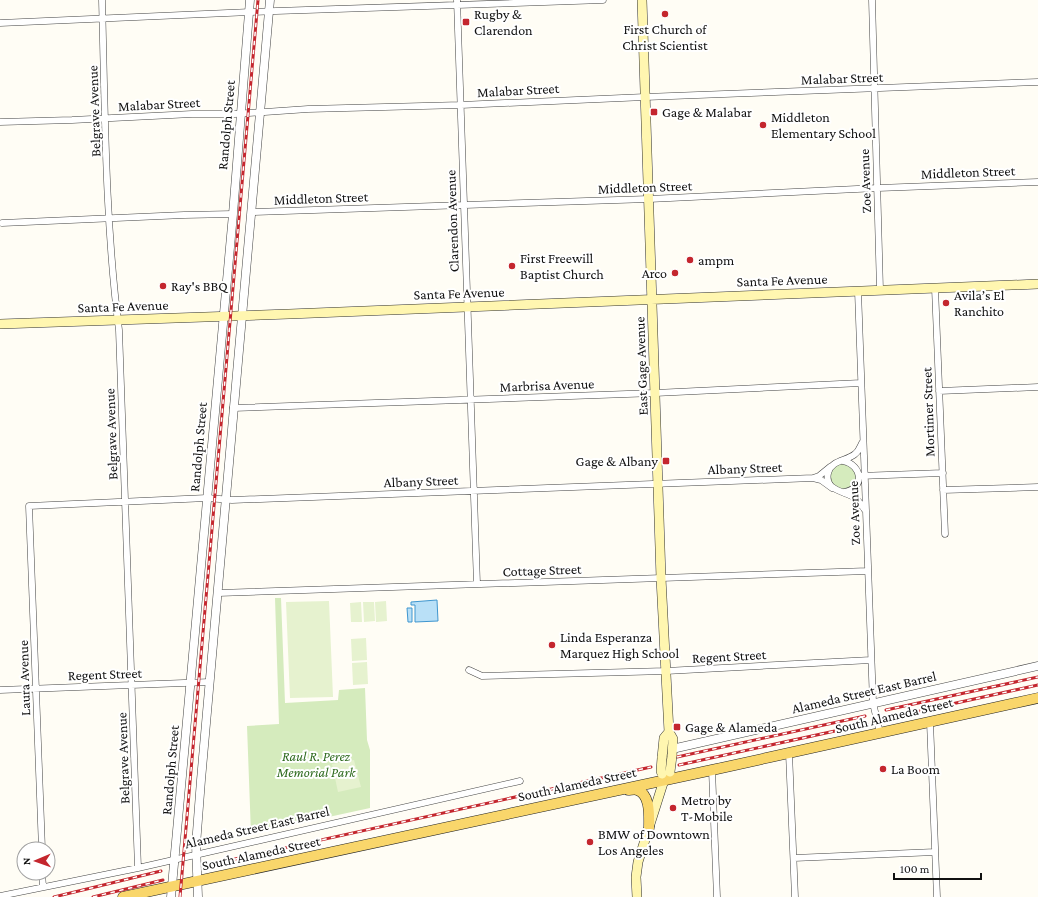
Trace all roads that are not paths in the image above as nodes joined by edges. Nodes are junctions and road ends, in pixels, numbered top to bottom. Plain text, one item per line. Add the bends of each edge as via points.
1 (102, 0) edge
2 (250, 0) edge
3 (270, 0) edge
4 (603, 0) edge
5 (642, 0) edge
6 (872, 0) edge
7 (457, 3) edge
8 (269, 11) junction
9 (249, 13) junction
10 (103, 19) junction
11 (0, 23) edge
12 (1038, 82) edge
13 (874, 89) junction
14 (646, 97) junction
15 (460, 105) junction
16 (261, 112) junction
17 (240, 113) junction
18 (106, 119) junction
19 (0, 122) edge
20 (1038, 182) edge
21 (878, 188) junction
22 (649, 199) junction
23 (464, 205) junction
24 (252, 212) junction
25 (233, 214) junction
26 (109, 218) junction
27 (2, 222) dead end
28 (1038, 284) edge
29 (935, 288) junction
30 (880, 290) junction
31 (858, 291) junction
32 (653, 300) junction
33 (467, 307) junction
34 (243, 315) junction
35 (223, 316) junction
36 (118, 320) junction
37 (0, 324) edge
38 (861, 383) junction
39 (1038, 387) edge
40 (939, 391) junction
41 (656, 393) junction
42 (471, 400) junction
43 (233, 408) junction
44 (863, 442) junction
45 (844, 461) junction
46 (831, 466) junction
47 (942, 473) junction
48 (862, 476) junction
49 (813, 478) junction
50 (658, 484) junction
51 (1038, 487) edge
52 (832, 488) junction
53 (943, 490) junction
54 (474, 491) junction
55 (844, 492) junction
56 (207, 498) junction
57 (225, 500) junction
58 (126, 501) junction
59 (29, 506) joint
60 (866, 511) junction
61 (945, 534) dead end
62 (868, 571) junction
63 (661, 578) junction
64 (477, 584) junction
65 (218, 593) junction
66 (871, 660) junction
67 (1038, 666) edge
68 (469, 670) dead end
69 (666, 671) junction
70 (210, 682) junction
71 (191, 683) junction
72 (133, 685) junction
73 (36, 689) junction
74 (0, 690) edge
75 (1038, 698) edge
76 (872, 703) junction
77 (930, 722) junction
78 (669, 732) junction
79 (880, 733) junction
80 (672, 753) junction
81 (789, 753) junction
82 (712, 770) junction
83 (665, 775) junction
84 (520, 781) dead end
85 (620, 790) junction
86 (649, 828) junction
87 (42, 841) edge
88 (935, 852) junction
89 (197, 854) junction
90 (794, 858) junction
91 (176, 859) junction
92 (138, 868) junction
93 (43, 881) edge
94 (198, 881) junction
95 (173, 886) junction
96 (43, 887) junction
97 (0, 896) edge
98 (122, 897) edge
99 (171, 897) edge
100 (198, 897) edge
101 (637, 897) edge
102 (717, 897) edge
103 (795, 897) edge
104 (937, 897) edge

1 - 10 street, Belgrave Avenue
2 - 9 street, Randolph Street
3 - 8 street
4 - 7 street
5 - 14 main road, East Gage Avenue
6 - 13 street, Zoe Avenue
7 - 8 street
7 - 15 street, Clarendon Avenue
8 - 9 street
8 - 16 street
9 - 10 street
9 - 17 street, Randolph Street
10 - 11 street
10 - 18 street, Belgrave Avenue
12 - 13 street, Malabar Street
13 - 14 street, Malabar Street
13 - 21 street, Zoe Avenue
14 - 15 street, Malabar Street
14 - 22 main road, East Gage Avenue
15 - 16 street, Malabar Street
15 - 23 street, Clarendon Avenue
16 - 17 street, Malabar Street
16 - 24 street
17 - 18 street, Malabar Street
17 - 25 street, Randolph Street
18 - 19 street, Malabar Street
18 - 26 street, Belgrave Avenue
20 - 21 street, Middleton Street
21 - 22 street, Middleton Street
21 - 30 street, Zoe Avenue
22 - 23 street, Middleton Street
22 - 32 main road, East Gage Avenue
23 - 24 street, Middleton Street
23 - 33 street, Clarendon Avenue
24 - 34 street
25 - 26 street
25 - 35 street, Randolph Street
26 - 27 street
26 - 36 street, Belgrave Avenue
28 - 29 main road, Santa Fe Avenue
29 - 30 main road, Santa Fe Avenue
29 - 40 street, Mortimer Street
30 - 31 main road, Santa Fe Avenue
31 - 32 main road, Santa Fe Avenue
31 - 38 street, Zoe Avenue
32 - 33 main road, Santa Fe Avenue
32 - 41 main road, East Gage Avenue
33 - 34 main road, Santa Fe Avenue
33 - 42 street, Clarendon Avenue
34 - 35 main road, Santa Fe Avenue
34 - 43 street
35 - 36 main road, Santa Fe Avenue
35 - 56 street, Randolph Street
36 - 37 main road, Santa Fe Avenue
36 - 58 street, Belgrave Avenue
38 - 41 street, Marbrisa Avenue
38 - 44 street, Zoe Avenue
39 - 40 street
40 - 47 street, Mortimer Street
41 - 42 street, Marbrisa Avenue
41 - 50 main road, East Gage Avenue
42 - 43 street, Marbrisa Avenue
42 - 54 street, Clarendon Avenue
43 - 57 street
44 - 45 street via 856,454
44 - 48 street, Zoe Avenue
45 - 46 street
45 - 48 street via 854,465
46 - 49 street
46 - 52 street via 828,476
47 - 48 street
47 - 53 street, Mortimer Street
48 - 55 street via 855,487
48 - 60 street, Zoe Avenue
49 - 50 street, Albany Street
49 - 52 street, Albany Street
50 - 54 street, Albany Street
50 - 63 main road, East Gage Avenue
51 - 53 street
52 - 55 street, Albany Street
53 - 61 street, Mortimer Street
54 - 57 street, Albany Street
54 - 64 street, Clarendon Avenue
55 - 60 street, Albany Street via 856,499
56 - 57 street, Albany Street
56 - 58 street, Albany Street
56 - 71 street, Randolph Street
57 - 65 street
58 - 59 street, Albany Street
58 - 72 street, Belgrave Avenue
59 - 73 street, Laura Avenue
60 - 62 street, Zoe Avenue
62 - 63 street, Cottage Street
62 - 66 street, Zoe Avenue
63 - 64 street, Cottage Street
63 - 69 main road, East Gage Avenue
64 - 65 street, Cottage Street
65 - 70 street
66 - 69 street, Regent Street
66 - 76 street, Zoe Avenue
67 - 76 street, Alameda Street East Barrel
68 - 69 street, Regent Street via 482,676
69 - 78 main road, East Gage Avenue
70 - 71 street, Regent Street
70 - 89 street
71 - 72 street, Regent Street
71 - 91 street, Randolph Street
72 - 73 street, Regent Street
72 - 92 street, Belgrave Avenue
73 - 74 street, Regent Street
73 - 87 street, Laura Avenue
75 - 77 main road, South Alameda Street
76 - 79 street, Zoe Avenue
76 - 80 street, Alameda Street East Barrel
77 - 79 main road, South Alameda Street
77 - 88 street
78 - 80 main road, East Gage Avenue via 673,739
78 - 83 main road, East Gage Avenue, bridge via 664,738 662,758 661,771
79 - 81 main road, South Alameda Street
80 - 83 main road, East Gage Avenue, bridge
81 - 82 main road, South Alameda Street
81 - 90 street
82 - 83 main road, South Alameda Street
82 - 102 street
83 - 85 main road, South Alameda Street
83 - 86 main road, East Gage Avenue
84 - 89 street, Alameda Street East Barrel
85 - 86 main road via 638,790 643,794 647,800
85 - 94 main road, South Alameda Street
86 - 101 main road, East Gage Avenue via 637,870
88 - 90 street
88 - 104 street
89 - 91 street, Alameda Street East Barrel
89 - 94 street
90 - 103 street
91 - 92 street, Alameda Street East Barrel
91 - 95 street, Randolph Street
92 - 96 street, Alameda Street East Barrel
93 - 96 street
94 - 95 main road, South Alameda Street
94 - 100 street
95 - 98 main road, South Alameda Street
95 - 99 street, Randolph Street
96 - 97 street, Alameda Street East Barrel

